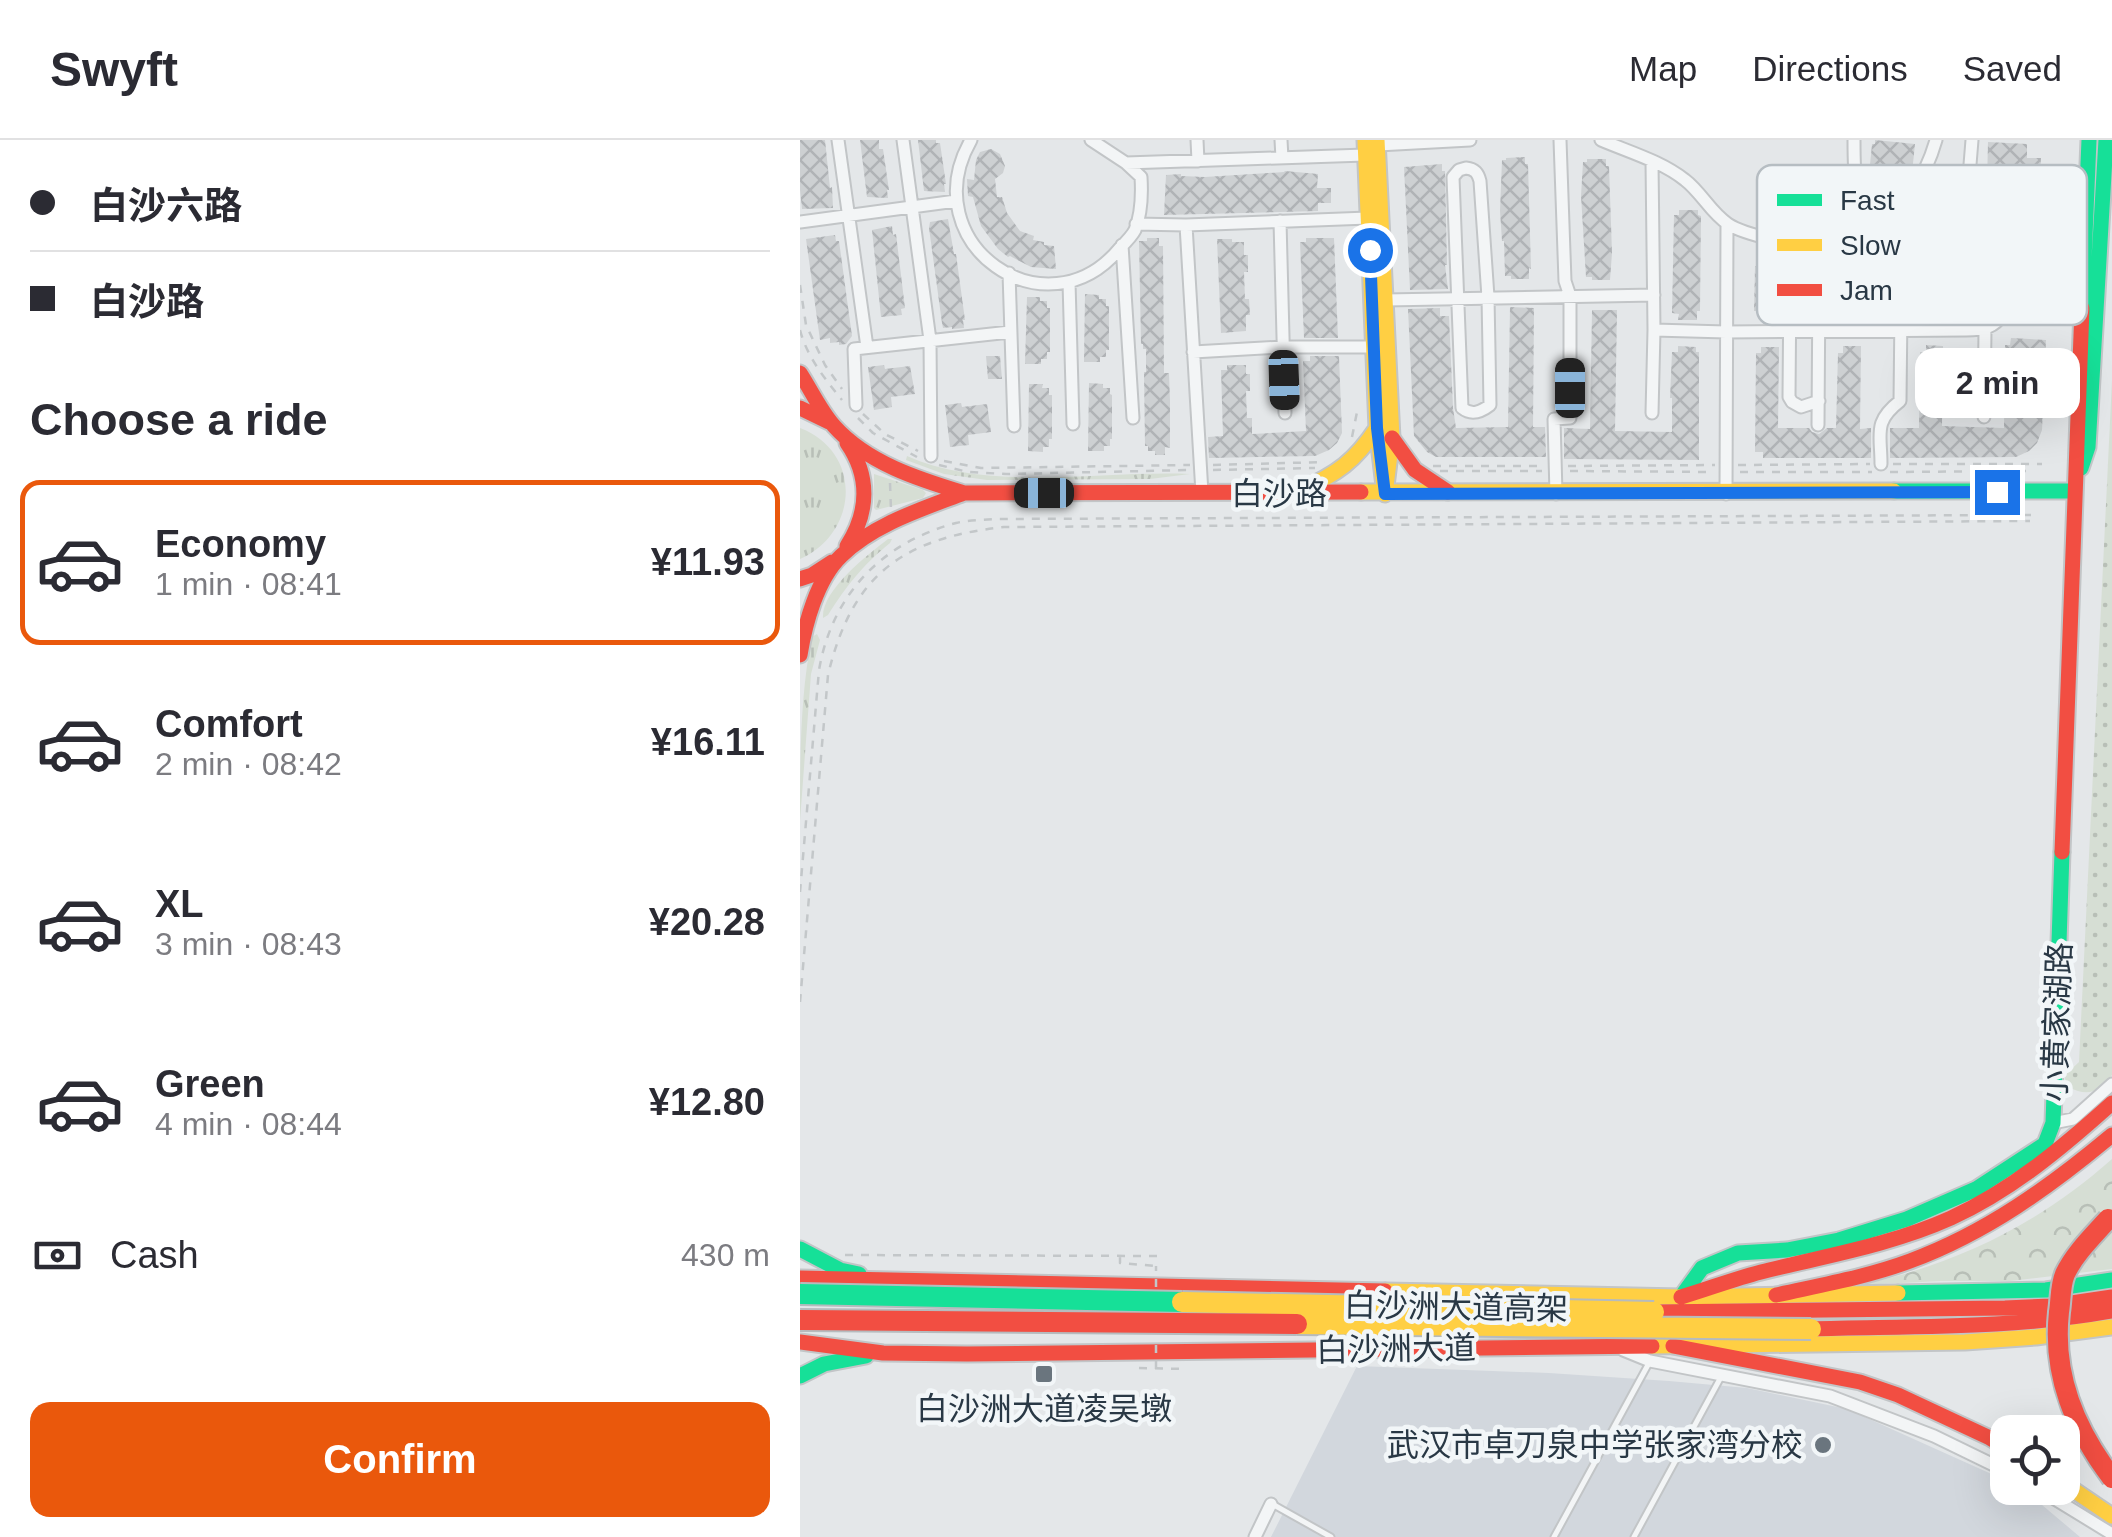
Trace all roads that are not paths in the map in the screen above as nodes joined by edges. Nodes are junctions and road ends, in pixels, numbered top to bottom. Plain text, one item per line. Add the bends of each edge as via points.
1 (838, 140) edge
2 (904, 140) edge
3 (970, 140) edge
4 (1091, 140) edge
5 (1115, 140) edge
6 (1197, 140) edge
7 (1281, 140) edge
8 (1470, 140) edge
9 (1560, 140) edge
10 (1601, 140) edge
11 (1936, 140) edge
12 (1972, 140) edge
13 (2089, 140) edge
14 (2106, 140) edge
15 (1371, 145) edge
16 (1282, 158) junction
17 (1121, 159) junction
18 (1198, 161) junction
19 (1652, 162) junction
20 (1929, 165) edge
21 (1970, 165) edge
22 (2087, 187) edge
23 (956, 201) junction
24 (913, 207) junction
25 (849, 215) junction
26 (1368, 218) junction
27 (1280, 221) junction
28 (800, 222) edge
29 (1136, 224) junction
30 (1727, 224) junction
31 (1186, 225) junction
32 (1757, 236) edge
33 (1122, 245) junction
34 (1009, 273) junction
35 (1069, 282) junction
36 (1654, 295) junction
37 (1570, 296) junction
38 (1458, 298) junction
39 (1488, 298) junction
40 (1385, 300) junction
41 (1789, 325) edge
42 (1819, 325) edge
43 (1901, 325) edge
44 (1994, 325) edge
45 (2081, 325) edge
46 (1654, 330) junction
47 (1986, 330) junction
48 (1819, 331) junction
49 (1901, 331) junction
50 (1010, 332) junction
51 (1726, 332) junction
52 (1789, 332) junction
53 (930, 340) junction
54 (1283, 347) junction
55 (1374, 347) junction
56 (868, 348) junction
57 (1194, 352) junction
58 (800, 373) edge
59 (1819, 401) junction
60 (800, 408) edge
61 (852, 408) road end
62 (1285, 413) dead end
63 (1652, 414) dead end
64 (1984, 417) dead end
65 (1133, 418) dead end
66 (1073, 424) dead end
67 (1818, 424) dead end
68 (834, 425) junction
69 (1014, 426) dead end
70 (1384, 433) junction
71 (927, 459) road end
72 (1881, 464) road end
73 (2074, 492) junction
74 (964, 493) junction
75 (1202, 494) junction
76 (1294, 494) junction
77 (1385, 494) junction
78 (1452, 494) junction
79 (1556, 494) junction
80 (1726, 494) junction
81 (838, 558) junction
82 (800, 579) edge
83 (800, 654) edge
84 (2112, 1084) edge
85 (2112, 1103) edge
86 (2053, 1123) junction
87 (2112, 1135) edge
88 (2112, 1216) edge
89 (800, 1249) edge
90 (800, 1278) edge
91 (888, 1279) junction
92 (2112, 1280) edge
93 (800, 1294) edge
94 (1776, 1294) junction
95 (2112, 1297) edge
96 (1680, 1298) junction
97 (2112, 1311) edge
98 (800, 1320) edge
99 (2112, 1327) edge
100 (800, 1342) edge
101 (1615, 1346) junction
102 (1673, 1346) junction
103 (884, 1353) junction
104 (1650, 1360) junction
105 (800, 1376) edge
106 (1721, 1376) junction
107 (1990, 1438) edge
108 (1990, 1463) edge
109 (2112, 1478) edge
110 (2080, 1494) edge
111 (1271, 1504) joint
112 (2064, 1505) edge
113 (2112, 1516) edge
114 (2112, 1534) edge
115 (1255, 1537) edge
116 (1331, 1537) edge
117 (1554, 1537) edge
118 (1634, 1537) edge

1 - 25 street
2 - 24 street
3 - 23 street
4 - 17 street
5 - 17 street
6 - 18 street
7 - 16 street
8 - 15 street
9 - 37 street
10 - 19 street
11 - 20 street
12 - 21 street
13 - 22 main road
14 - 73 main road via 2088,447
15 - 16 street
15 - 26 main road
15 - 40 main road
16 - 18 street
17 - 18 street
17 - 29 street via 1140,177
19 - 30 street via 1684,180
19 - 36 street
23 - 24 street
23 - 34 street via 968,239
24 - 25 street
24 - 53 street
25 - 28 street
25 - 56 street
26 - 27 street
26 - 55 main road
27 - 31 street
27 - 54 street
29 - 31 street
29 - 33 street
30 - 32 street
30 - 51 street
31 - 57 street
33 - 35 street via 1094,273
33 - 65 street
34 - 35 street via 1030,282
34 - 50 street
35 - 66 street
36 - 37 street
36 - 46 street
37 - 39 street
37 - 79 street via 1570,418 1554,419
38 - 39 street
38 - 39 street via 1462,408 1474,413 1490,405
38 - 39 street via 1453,177 1466,168 1480,182
38 - 40 street
40 - 70 main road
41 - 52 street
42 - 48 street
43 - 49 street
44 - 47 street
45 - 73 main road
46 - 51 street
46 - 63 street
47 - 49 street
47 - 64 street
48 - 49 street
48 - 52 street
48 - 59 street
49 - 72 street via 1900,400 1880,422
50 - 53 street
50 - 69 street
51 - 52 street
51 - 80 street
52 - 59 street via 1789,397 1801,407
53 - 56 street
53 - 71 street
54 - 55 street
54 - 57 street
54 - 62 street
55 - 70 main road
56 - 61 street via 854,349
57 - 75 street
58 - 68 main road
59 - 67 street
60 - 68 main road
68 - 74 main road via 868,454 896,458
68 - 81 main road via 856,453 865,505 856,535
70 - 76 main road via 1325,480
70 - 77 main road
70 - 78 main road via 1412,471
73 - 80 main road, 白沙路
73 - 86 main road, 小黄家湖路
74 - 75 main road, 白沙路
74 - 81 main road via 881,528
75 - 76 main road, 白沙路
76 - 77 main road, 白沙路
77 - 78 main road, 白沙路
78 - 79 main road, 白沙路
79 - 80 main road, 白沙路
81 - 82 main road
81 - 83 main road via 804,622
84 - 86 street via 2073,1120
85 - 96 main road via 2016,1183 1950,1219
86 - 96 main road, 小黄家湖路 via 2046,1144 1976,1190 1839,1240 1738,1253 1702,1268
87 - 94 main road via 2070,1172 1930,1253
88 - 109 main road, bridge via 2064,1276 2057,1322 2064,1392
89 - 91 main road via 840,1270
90 - 91 main road, 白沙洲大道
91 - 96 main road, 白沙洲大道
92 - 94 main road, 白沙洲大道 via 2046,1290
93 - 95 main road, 白沙洲大道高架, bridge via 1654,1312 2005,1308
94 - 96 main road, 白沙洲大道
97 - 98 main road, 白沙洲大道高架, bridge via 2007,1323 1811,1329
99 - 102 main road, 白沙洲大道 via 1965,1342
100 - 103 main road, 白沙洲大道
101 - 102 main road, 白沙洲大道
101 - 103 main road, 白沙洲大道
101 - 104 street
102 - 107 main road via 1860,1382
103 - 105 main road via 824,1364
104 - 106 street
104 - 117 lane
106 - 108 street via 1830,1396
106 - 118 lane
110 - 113 main road
111 - 115 street
111 - 116 lane
112 - 114 street

